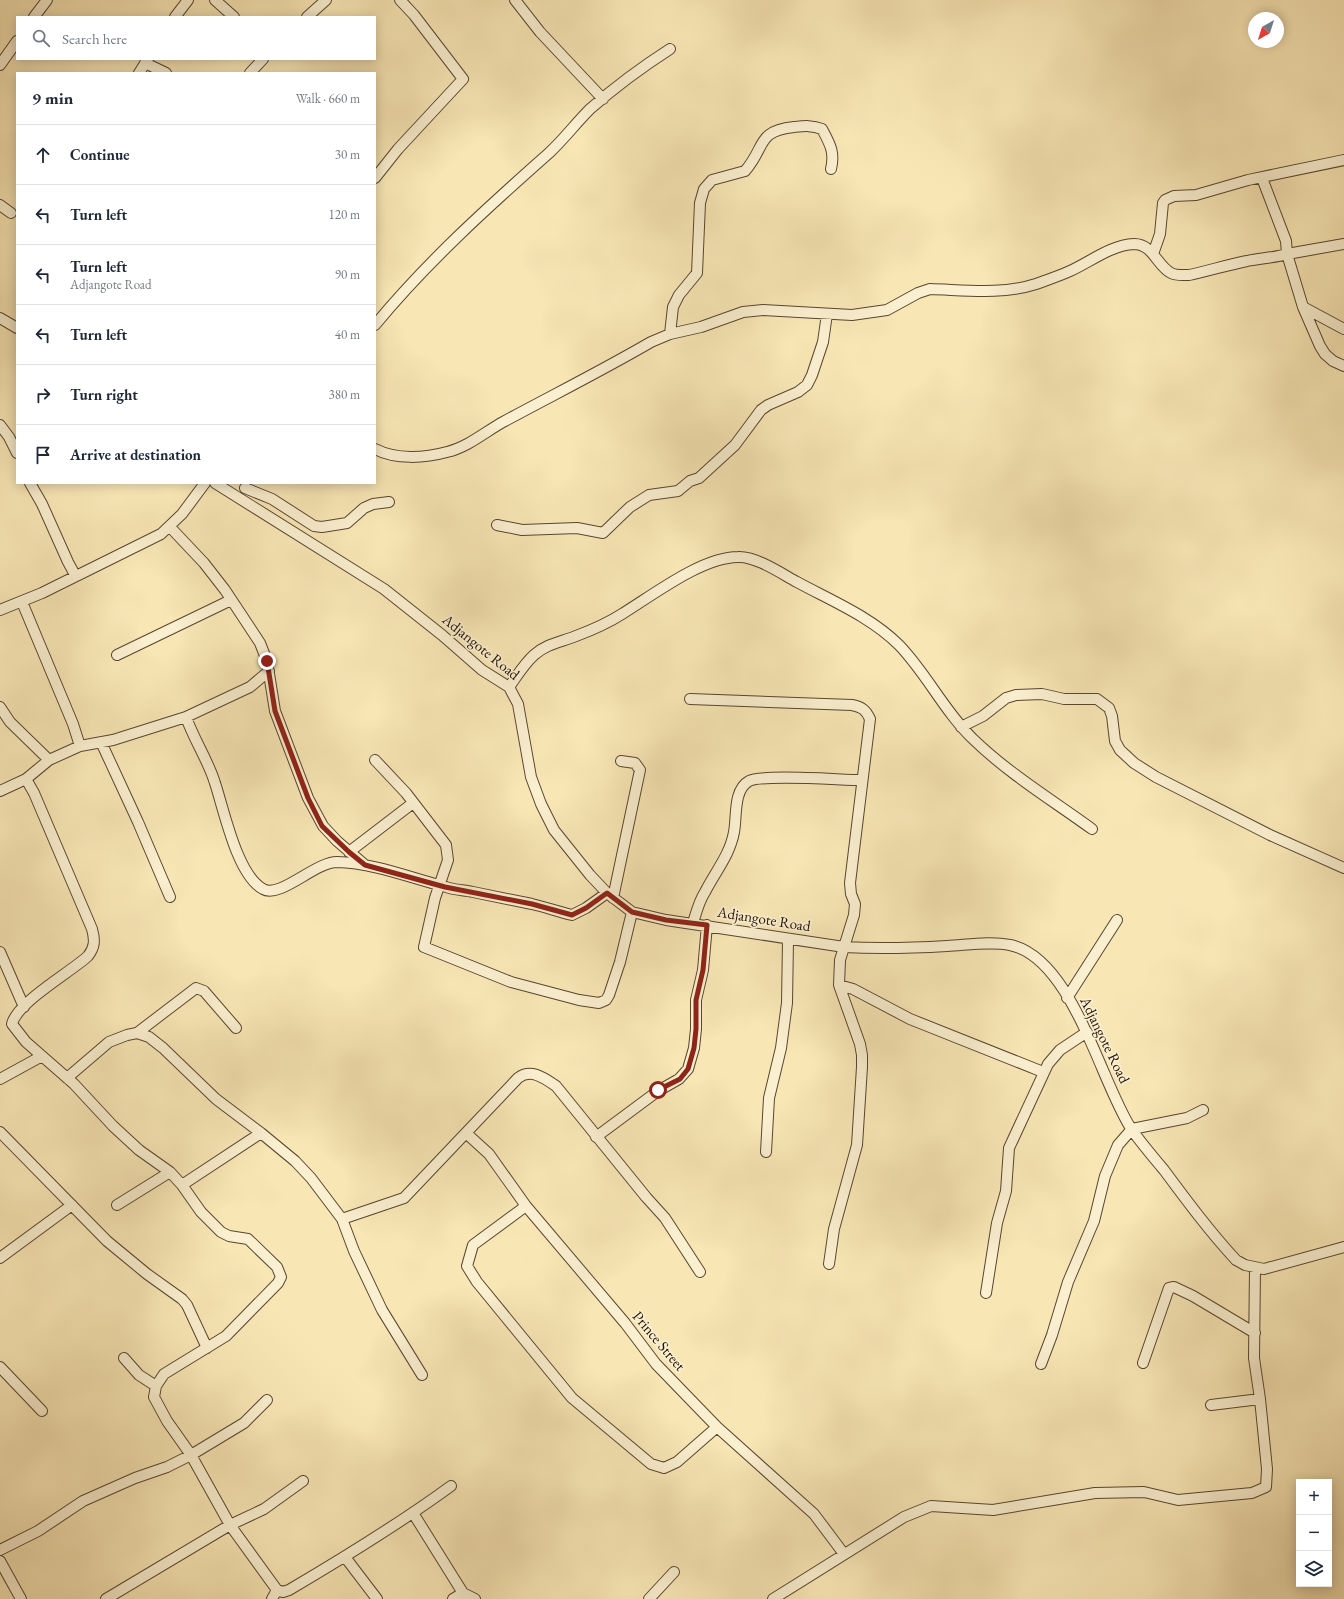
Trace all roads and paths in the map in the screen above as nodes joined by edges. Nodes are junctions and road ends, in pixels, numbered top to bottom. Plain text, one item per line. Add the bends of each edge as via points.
1 (47, 0) edge
2 (188, 0) edge
3 (216, 0) edge
4 (326, 0) edge
5 (400, 0) edge
6 (514, 0) edge
7 (35, 16) edge
8 (176, 16) edge
9 (233, 16) edge
10 (308, 16) edge
11 (16, 42) edge
12 (670, 49) dead end
13 (262, 60) edge
14 (146, 61) edge
15 (0, 65) edge
16 (140, 72) edge
17 (164, 72) edge
18 (251, 72) edge
19 (603, 99) junction
20 (1344, 160) edge
21 (831, 169) dead end
22 (376, 177) edge
23 (1262, 178) junction
24 (0, 205) edge
25 (11, 213) dead end
26 (1344, 244) edge
27 (1153, 254) junction
28 (1287, 254) junction
29 (1303, 307) junction
30 (827, 314) junction
31 (0, 318) edge
32 (376, 324) edge
33 (16, 327) edge
34 (1344, 329) edge
35 (670, 334) junction
36 (1344, 366) edge
37 (0, 425) edge
38 (376, 449) edge
39 (16, 451) edge
40 (31, 484) edge
41 (204, 484) edge
42 (217, 484) edge
43 (247, 486) edge
44 (238, 498) junction
45 (389, 502) dead end
46 (497, 525) dead end
47 (170, 527) junction
48 (75, 575) junction
49 (231, 600) junction
50 (0, 603) edge
51 (18, 604) junction
52 (0, 610) edge
53 (117, 655) dead end
54 (268, 671) junction
55 (509, 686) junction
56 (690, 699) dead end
57 (0, 707) edge
58 (186, 717) junction
59 (961, 727) junction
60 (101, 742) junction
61 (80, 746) junction
62 (49, 760) junction
63 (375, 760) dead end
64 (621, 761) dead end
65 (26, 779) junction
66 (862, 780) junction
67 (0, 791) edge
68 (413, 803) junction
69 (1092, 829) dead end
70 (337, 841) junction
71 (349, 852) junction
72 (335, 862) junction
73 (365, 865) junction
74 (1344, 868) edge
75 (440, 885) junction
76 (450, 888) junction
77 (610, 895) junction
78 (170, 897) dead end
79 (435, 898) junction
80 (632, 912) junction
81 (1117, 920) dead end
82 (693, 923) junction
83 (707, 925) junction
84 (788, 940) junction
85 (844, 947) junction
86 (0, 952) edge
87 (839, 985) junction
88 (1068, 998) junction
89 (24, 1007) junction
90 (236, 1028) dead end
91 (1087, 1032) junction
92 (137, 1033) junction
93 (42, 1056) junction
94 (1043, 1072) junction
95 (67, 1078) junction
96 (0, 1079) edge
97 (1203, 1110) dead end
98 (1132, 1129) junction
99 (0, 1132) edge
100 (261, 1133) junction
101 (466, 1133) junction
102 (596, 1137) junction
103 (766, 1152) dead end
104 (170, 1172) junction
105 (182, 1185) junction
106 (72, 1205) junction
107 (117, 1205) dead end
108 (526, 1206) junction
109 (342, 1219) junction
110 (1344, 1247) edge
111 (0, 1258) edge
112 (829, 1264) dead end
113 (1255, 1268) junction
114 (700, 1272) dead end
115 (986, 1293) dead end
116 (1255, 1333) junction
117 (207, 1348) junction
118 (124, 1358) dead end
119 (1143, 1363) dead end
120 (1041, 1364) dead end
121 (0, 1367) edge
122 (422, 1375) dead end
123 (156, 1386) junction
124 (1260, 1399) junction
125 (267, 1400) dead end
126 (1212, 1405) dead end
127 (42, 1411) dead end
128 (717, 1427) junction
129 (191, 1455) junction
130 (303, 1481) dead end
131 (451, 1486) dead end
132 (413, 1513) junction
133 (230, 1525) junction
134 (0, 1550) edge
135 (844, 1554) junction
136 (345, 1557) junction
137 (1, 1565) edge
138 (674, 1572) dead end
139 (277, 1590) junction
140 (463, 1593) junction
141 (21, 1599) edge
142 (106, 1599) edge
143 (272, 1599) edge
144 (377, 1599) edge
145 (453, 1599) edge
146 (475, 1599) edge
147 (649, 1599) edge
148 (773, 1599) edge

1 - 7 street
2 - 8 street
3 - 9 street
4 - 10 street
5 - 22 street via 463,79 398,149
6 - 19 street via 540,32
11 - 15 street
12 - 19 street via 645,65
13 - 18 street
14 - 16 street
14 - 17 street
19 - 32 street via 464,230 403,292
20 - 23 street
21 - 35 street via 834,158 832,147 822,129 810,126 779,129 768,135 745,171 712,180 707,184 700,203 697,273 672,307
23 - 27 street via 1165,200 1161,209 1158,243
23 - 28 street via 1286,241
24 - 25 street
26 - 28 street
27 - 28 street via 1167,270 1189,276
27 - 30 street via 1144,246 1124,245 1069,272 1006,291 930,289 887,310 852,315
28 - 29 street
29 - 34 street
29 - 36 street via 1325,354
30 - 35 street via 763,310 743,312 701,327
30 - 46 street via 823,342 807,385 761,410 735,445 699,478 678,490 649,495 630,507 603,534 577,528 522,530
31 - 33 street
35 - 38 street via 451,451 432,456 407,456 391,455
37 - 39 street
40 - 48 street via 46,511
41 - 47 street
42 - 44 street, Adjangote Road
43 - 44 street
43 - 45 street via 314,526 322,527 347,523 364,508
44 - 55 street, Adjangote Road via 384,589 482,670
47 - 48 street via 161,534
47 - 49 street via 204,563
48 - 51 street
49 - 53 street
49 - 54 street via 260,643
50 - 51 street
51 - 52 street
51 - 61 street via 73,724
54 - 58 street via 250,687
54 - 70 street via 275,711 308,798 322,826
55 - 59 street via 534,655 548,645 576,636 615,618 691,572 717,560 739,556 757,561 781,573 877,627 898,645 920,670
55 - 77 street, Adjangote Road via 518,704 531,777 541,804 554,830 590,876
56 - 66 street via 861,707 870,719
57 - 62 street via 10,722
58 - 60 street
58 - 72 street via 215,783 234,845 256,884 263,890 272,891 312,870
59 - 69 street via 1010,770
59 - 74 street via 984,716 1006,698 1016,695 1042,694 1064,699 1097,699 1109,708 1115,741 1120,750 1134,763 1156,777 1270,835
60 - 61 street
60 - 78 street
61 - 62 street
62 - 65 street
63 - 68 street
64 - 77 street via 635,763 640,770
65 - 67 street
65 - 89 street via 92,929 94,944 85,959
66 - 82 street via 766,778 750,780 745,784 739,797 731,843 720,868 704,892
66 - 85 street via 850,883 855,904 854,915
68 - 71 street
68 - 75 street via 446,845 448,860
70 - 71 street
70 - 72 street via 338,852
71 - 73 street
72 - 73 street
73 - 75 street
75 - 76 street
75 - 79 street
76 - 77 street via 532,904 572,915
76 - 79 street
77 - 80 street, Adjangote Road
79 - 80 street via 424,947 511,982 599,1003 606,1000 609,995
80 - 82 street, Adjangote Road
81 - 88 street
82 - 83 street, Adjangote Road
83 - 84 street, Adjangote Road
83 - 102 street via 703,970 696,1000 695,1042 688,1069 680,1079 658,1090
84 - 85 street, Adjangote Road
84 - 103 street via 782,1048 769,1098
85 - 87 street via 840,960
85 - 88 street, Adjangote Road via 1011,945 1029,953 1047,968
86 - 89 street
87 - 94 street via 853,989 910,1019
87 - 112 street via 860,1044 862,1067 857,1145 834,1229
88 - 91 street, Adjangote Road
89 - 93 street via 14,1017 12,1024 19,1035
90 - 92 street via 204,991 196,988
91 - 94 street via 1052,1057
91 - 98 street, Adjangote Road via 1117,1102
92 - 95 street via 109,1042
92 - 100 street via 149,1037 163,1048 216,1099
93 - 95 street
93 - 96 street
94 - 115 street via 1009,1148 1006,1191 997,1223
95 - 104 street via 139,1150
97 - 98 street via 1188,1118
98 - 113 street, Adjangote Road via 1228,1251 1236,1260
98 - 120 street via 1118,1145 1104,1176 1094,1221 1068,1282
99 - 106 street
100 - 105 street
100 - 109 street via 295,1161
101 - 102 street via 518,1078 524,1073 532,1073 556,1086
101 - 108 street, Prince Street via 489,1154
101 - 109 street via 404,1198
102 - 114 street via 651,1204 666,1218
104 - 105 street
104 - 107 street
105 - 117 street via 201,1212 221,1232 248,1239 277,1267 281,1277 226,1336
106 - 111 street
106 - 117 street via 107,1241 182,1299
108 - 128 street, Prince Street via 625,1323 656,1364
108 - 128 street via 473,1245 467,1266 477,1282 572,1398 651,1464 664,1468 677,1462
109 - 122 street via 382,1310
110 - 113 street, Adjangote Road via 1264,1269
113 - 116 street
116 - 119 street via 1193,1296 1174,1287 1169,1288
116 - 124 street via 1254,1358
117 - 123 street via 164,1374
118 - 123 street via 139,1375
121 - 127 street
123 - 129 street via 154,1398
124 - 126 street
124 - 135 street via 1267,1469 1266,1487 1260,1490 1178,1500 1144,1492 1094,1493 993,1510 931,1506 904,1517
125 - 129 street via 244,1423
128 - 135 street, Prince Street via 814,1514
129 - 133 street
129 - 134 street via 83,1501 38,1531
130 - 133 street via 264,1509
131 - 132 street
132 - 136 street
132 - 140 street
133 - 139 street
133 - 142 street
135 - 148 street
136 - 139 street via 289,1590
136 - 144 street
137 - 141 street
138 - 147 street
139 - 143 street
140 - 145 street
140 - 146 street

